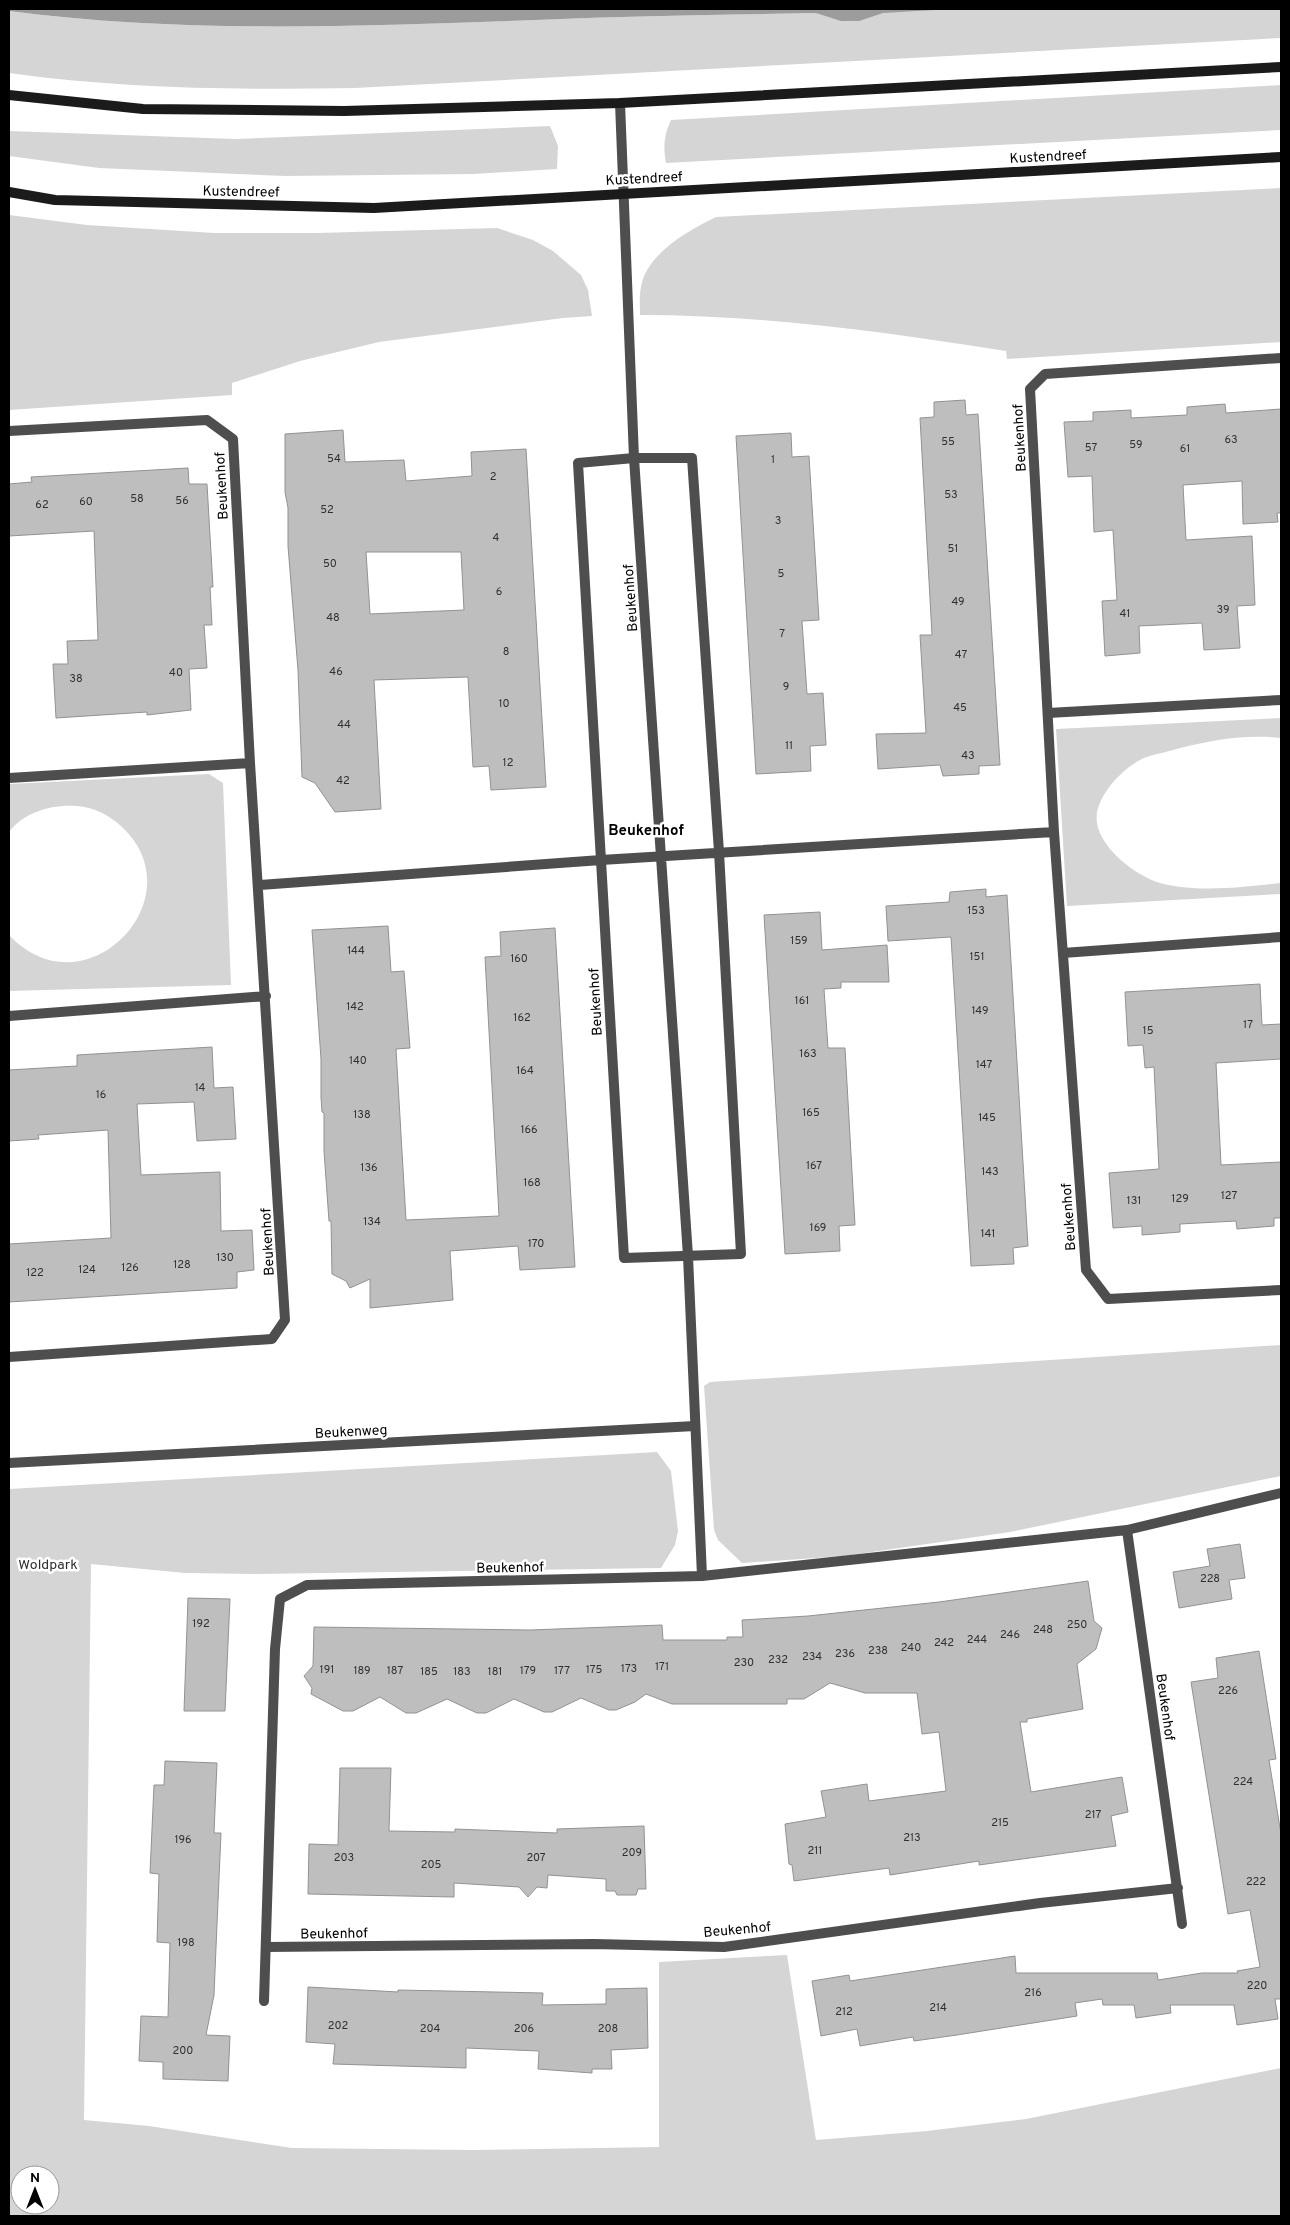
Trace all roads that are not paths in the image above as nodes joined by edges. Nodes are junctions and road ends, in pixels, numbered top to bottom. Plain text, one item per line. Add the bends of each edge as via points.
1 (1281, 67) edge
2 (9, 95) edge
3 (620, 103) junction
4 (1281, 157) edge
5 (9, 192) edge
6 (623, 193) junction
7 (1281, 358) edge
8 (9, 431) edge
9 (634, 458) junction
10 (1281, 700) edge
11 (1048, 713) junction
12 (250, 763) junction
13 (9, 778) edge
14 (1054, 832) junction
15 (719, 852) junction
16 (662, 856) junction
17 (601, 860) junction
18 (260, 885) junction
19 (1281, 937) edge
20 (1063, 953) junction
21 (266, 996) junction
22 (9, 1016) edge
23 (688, 1256) junction
24 (1281, 1290) edge
25 (9, 1357) edge
26 (695, 1426) junction
27 (9, 1463) edge
28 (1281, 1493) edge
29 (1127, 1530) junction
30 (702, 1576) junction
31 (1178, 1888) junction
32 (1182, 1924) dead end
33 (266, 1947) junction
34 (264, 2001) dead end

1 - 3 main road
2 - 3 main road via 143,109 344,111
3 - 6 street, Beukenhof
4 - 6 main road, Kustendreef
5 - 6 main road, Kustendreef via 55,200 374,208
6 - 9 street, Beukenhof
7 - 11 street, Beukenhof via 1045,374 1030,389
8 - 12 street, Beukenhof via 207,420 233,439
9 - 15 street, Beukenhof via 692,458
9 - 16 street, Beukenhof
9 - 17 street, Beukenhof via 578,463
10 - 11 street
11 - 14 street, Beukenhof
12 - 13 street
12 - 18 street, Beukenhof
14 - 15 street
14 - 20 street, Beukenhof
15 - 16 street
15 - 23 street, Beukenhof via 741,1254
16 - 17 street
16 - 23 street, Beukenhof
17 - 18 street
17 - 23 street, Beukenhof via 624,1258
18 - 21 street, Beukenhof
19 - 20 street
20 - 24 street, Beukenhof via 1086,1270 1108,1299
21 - 22 street
21 - 25 street, Beukenhof via 286,1320 272,1339
23 - 26 street, Beukenhof
26 - 27 street, Beukenweg
26 - 30 street, Beukenhof
28 - 29 street, Beukenhof
29 - 30 street, Beukenhof
29 - 31 street, Beukenhof
30 - 33 street, Beukenhof via 307,1585 280,1599 275,1649
31 - 32 street, Beukenhof
31 - 33 street, Beukenhof via 724,1947 594,1944
33 - 34 street, Beukenhof

